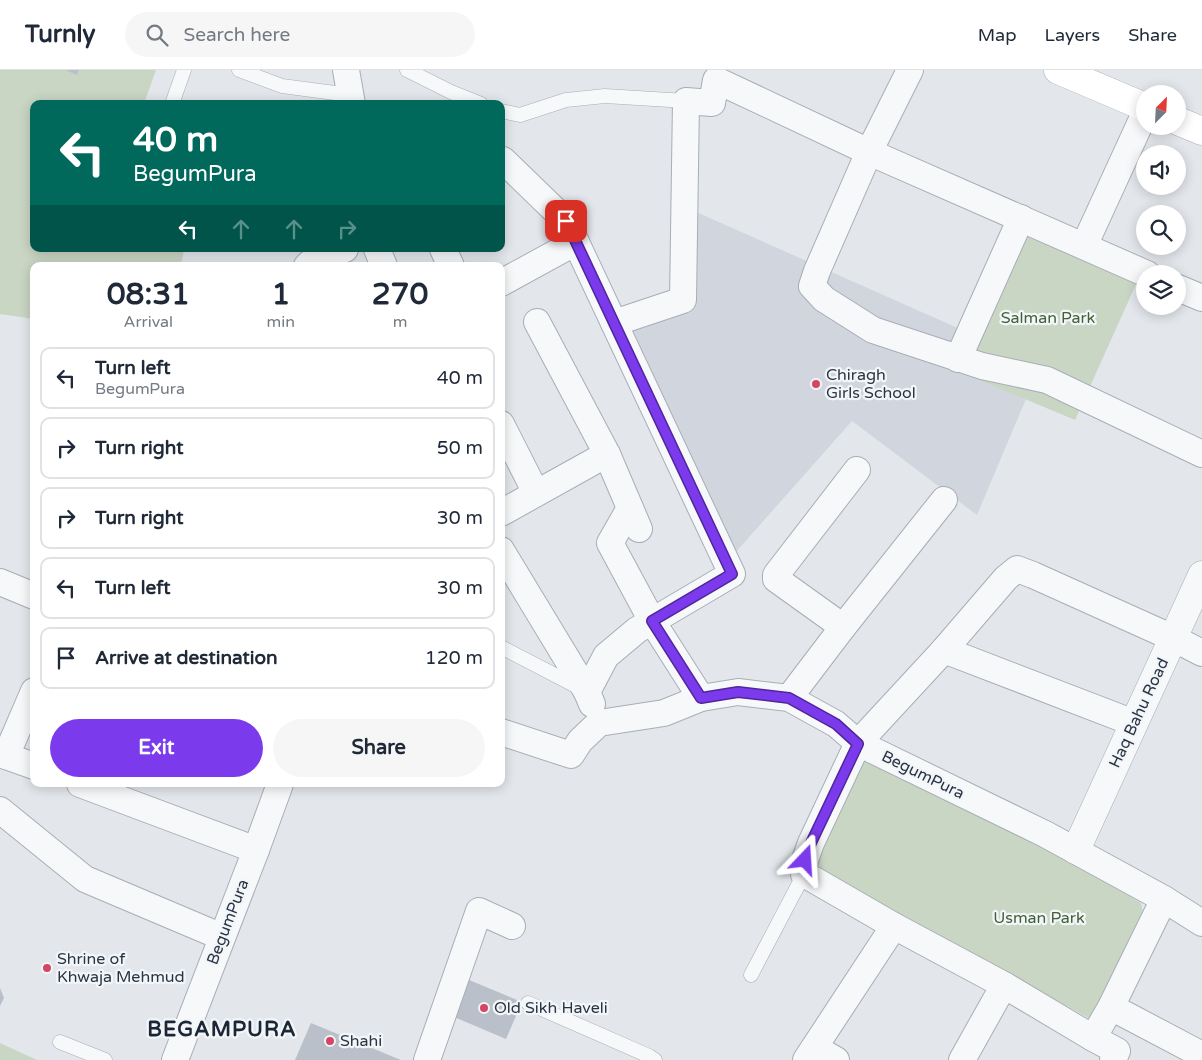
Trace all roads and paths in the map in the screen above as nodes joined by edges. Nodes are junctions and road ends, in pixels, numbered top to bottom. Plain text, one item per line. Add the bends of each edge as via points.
1 (184, 70) edge
2 (238, 70) edge
3 (407, 70) edge
4 (910, 70) edge
5 (1058, 70) edge
6 (349, 90) edge
7 (173, 100) edge
8 (471, 100) edge
9 (686, 101) junction
10 (1136, 103) edge
11 (505, 112) edge
12 (1186, 124) edge
13 (1202, 131) edge
14 (1136, 133) edge
15 (869, 152) junction
16 (505, 162) edge
17 (1021, 218) junction
18 (576, 242) junction
19 (1084, 246) junction
20 (338, 252) edge
21 (313, 262) edge
22 (1136, 269) edge
23 (505, 281) edge
24 (1186, 291) edge
25 (1202, 298) edge
26 (537, 322) dead end
27 (614, 323) junction
28 (958, 359) junction
29 (505, 432) edge
30 (607, 454) junction
31 (1202, 454) edge
32 (857, 470) dead end
33 (536, 493) junction
34 (944, 500) dead end
35 (505, 511) edge
36 (505, 557) edge
37 (1202, 575) edge
38 (0, 582) edge
39 (30, 594) edge
40 (652, 621) junction
41 (843, 627) junction
42 (1173, 638) junction
43 (505, 649) edge
44 (944, 650) junction
45 (1202, 654) edge
46 (587, 692) junction
47 (701, 698) junction
48 (789, 698) junction
49 (30, 699) edge
50 (599, 723) junction
51 (1134, 723) junction
52 (505, 733) edge
53 (858, 744) junction
54 (3, 755) edge
55 (30, 765) edge
56 (88, 787) edge
57 (279, 787) edge
58 (0, 810) edge
59 (256, 850) junction
60 (1076, 850) junction
61 (804, 874) junction
62 (1164, 899) junction
63 (1202, 923) edge
64 (512, 926) dead end
65 (894, 926) junction
66 (222, 937) junction
67 (751, 975) dead end
68 (1004, 985) junction
69 (528, 1002) dead end
70 (1111, 1007) junction
71 (1093, 1038) junction
72 (60, 1042) dead end
73 (1202, 1055) edge
74 (819, 1056) edge
75 (105, 1060) edge
76 (175, 1060) edge
77 (427, 1060) edge
78 (655, 1060) edge
79 (962, 1060) edge
80 (1113, 1060) edge

1 - 7 lane
2 - 6 lane via 282,86
3 - 8 lane
4 - 15 street
5 - 10 main road
9 - 11 lane via 605,96 566,100 520,115
9 - 15 street via 712,103 716,80
9 - 27 street via 683,300
12 - 13 main road
14 - 19 street
15 - 17 street
15 - 28 street via 812,286 824,299 873,330
16 - 18 street via 566,221
17 - 19 street
17 - 28 street
18 - 23 street
18 - 27 street
19 - 22 street
20 - 21 street
24 - 25 street
26 - 30 street
27 - 40 street via 732,574
28 - 31 street via 1047,380
29 - 33 street
30 - 33 street
30 - 40 street via 635,518 610,543
32 - 41 street via 776,575
33 - 35 street
34 - 41 street
36 - 46 street
37 - 42 street, Haq Bahu Road
38 - 39 street
40 - 46 street via 606,656
40 - 47 street
41 - 48 street
42 - 44 street via 1017,569
42 - 45 street
42 - 51 street, Haq Bahu Road
43 - 46 lane
44 - 51 street
44 - 53 street
46 - 50 street
47 - 48 street, BegumPura via 738,692
47 - 50 street, BegumPura via 664,713
48 - 53 street, BegumPura via 836,724
49 - 54 street
50 - 52 street via 571,755
51 - 60 street, Haq Bahu Road
53 - 60 street, BegumPura
53 - 61 street via 811,843
54 - 55 street
56 - 59 street
57 - 59 street, BegumPura
58 - 66 street via 85,879
59 - 66 street, BegumPura
60 - 62 street, BegumPura
61 - 65 street
61 - 67 lane
62 - 63 street, BegumPura
62 - 70 street
64 - 77 street via 479,911
65 - 68 street
65 - 74 street
66 - 76 street, BegumPura
68 - 71 street
68 - 79 street
69 - 78 lane
70 - 71 street
70 - 73 street
71 - 80 street via 1117,1051
72 - 75 lane

